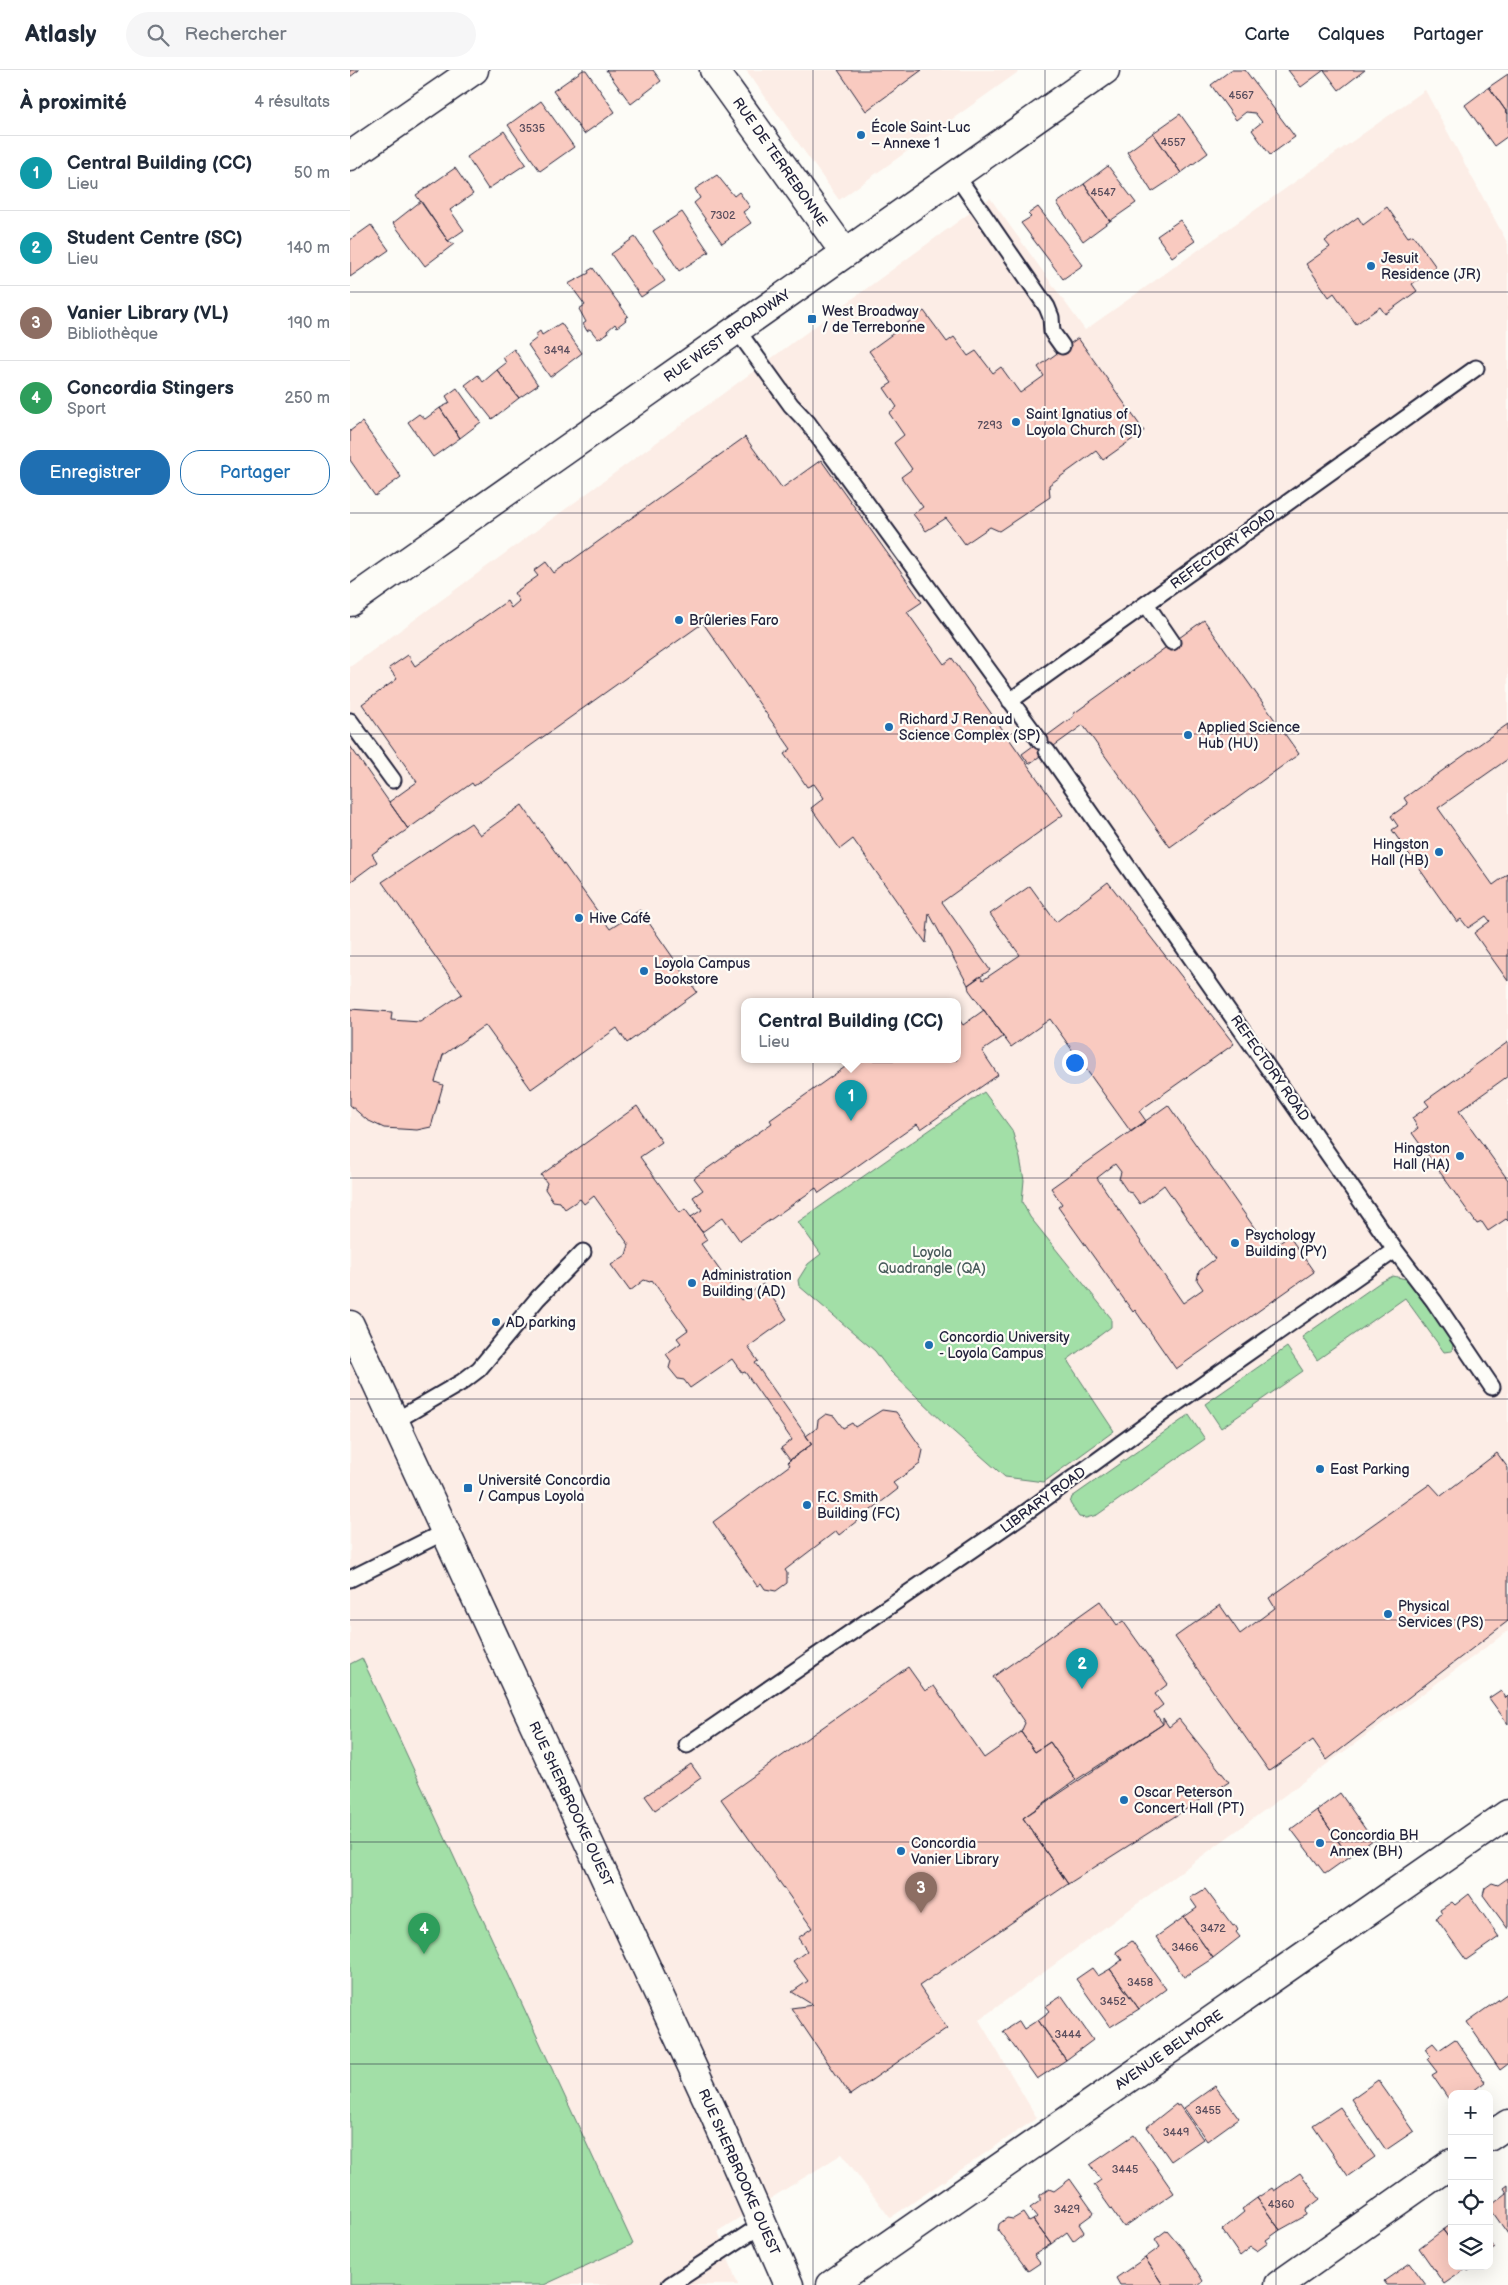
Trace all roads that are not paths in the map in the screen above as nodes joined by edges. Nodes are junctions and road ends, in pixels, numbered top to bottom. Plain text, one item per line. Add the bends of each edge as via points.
1 (474, 70) edge
2 (714, 70) edge
3 (1104, 70) edge
4 (350, 156) edge
5 (956, 175) junction
6 (845, 253) junction
7 (737, 330) junction
8 (1062, 346) dead end
9 (1476, 368) dead end
10 (350, 602) edge
11 (1146, 604) junction
12 (1172, 642) dead end
13 (1010, 701) junction
14 (350, 722) edge
15 (393, 780) dead end
16 (1395, 1250) junction
17 (582, 1252) dead end
18 (350, 1325) edge
19 (1492, 1387) dead end
20 (394, 1421) junction
21 (446, 1531) junction
22 (350, 1579) edge
23 (687, 1745) dead end
24 (1508, 1814) edge
25 (1508, 2124) edge
26 (1492, 2135) edge
27 (1448, 2166) edge
28 (763, 2224) junction
29 (670, 2285) edge
30 (789, 2285) edge
31 (831, 2285) edge
32 (1279, 2285) edge

1 - 4 street
2 - 6 street, RUE DE TERREBONNE
3 - 5 street, RUE WEST BROADWAY
5 - 6 street, RUE WEST BROADWAY
5 - 8 lane via 1047,307 1052,317 1052,332
6 - 7 street, RUE WEST BROADWAY
7 - 10 street, RUE WEST BROADWAY
7 - 13 lane
9 - 11 lane, REFECTORY ROAD
11 - 12 lane
11 - 13 lane, REFECTORY ROAD
13 - 16 lane, REFECTORY ROAD
14 - 15 lane
16 - 19 lane, REFECTORY ROAD
16 - 23 lane, LIBRARY ROAD via 1025,1513
17 - 20 lane via 538,1298 479,1369
18 - 20 street, RUE SHERBROOKE OUEST
20 - 21 street, RUE SHERBROOKE OUEST
21 - 22 lane
21 - 28 street, RUE SHERBROOKE OUEST
24 - 31 street, AVENUE BELMORE
25 - 26 street
27 - 32 street
28 - 29 lane
28 - 30 street, RUE SHERBROOKE OUEST

